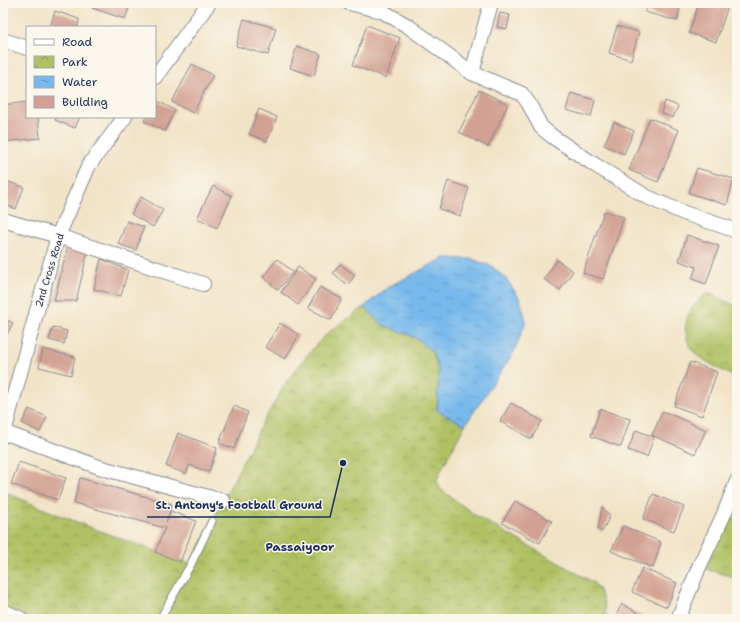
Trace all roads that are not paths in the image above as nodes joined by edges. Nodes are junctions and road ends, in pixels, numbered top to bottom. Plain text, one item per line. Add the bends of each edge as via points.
1 (209, 3) edge
2 (349, 3) edge
3 (491, 3) edge
4 (3, 40) edge
5 (26, 48) edge
6 (472, 73) junction
7 (156, 75) edge
8 (124, 118) edge
9 (3, 220) edge
10 (737, 231) edge
11 (58, 236) junction
12 (203, 284) dead end
13 (3, 434) edge
14 (737, 481) edge
15 (223, 501) dead end
16 (212, 521) dead end
17 (3, 611) edge
18 (681, 618) edge
19 (21, 619) edge
20 (160, 619) edge

1 - 7 street
2 - 6 street via 382,11 408,26
3 - 6 street
4 - 5 street
6 - 10 street via 522,94 541,127 553,137 647,197
8 - 11 street, 2nd Cross Road via 89,165
9 - 11 street
11 - 12 street
11 - 13 street, 2nd Cross Road
13 - 15 street via 102,468
14 - 18 street via 699,567
16 - 20 lane
17 - 19 street

